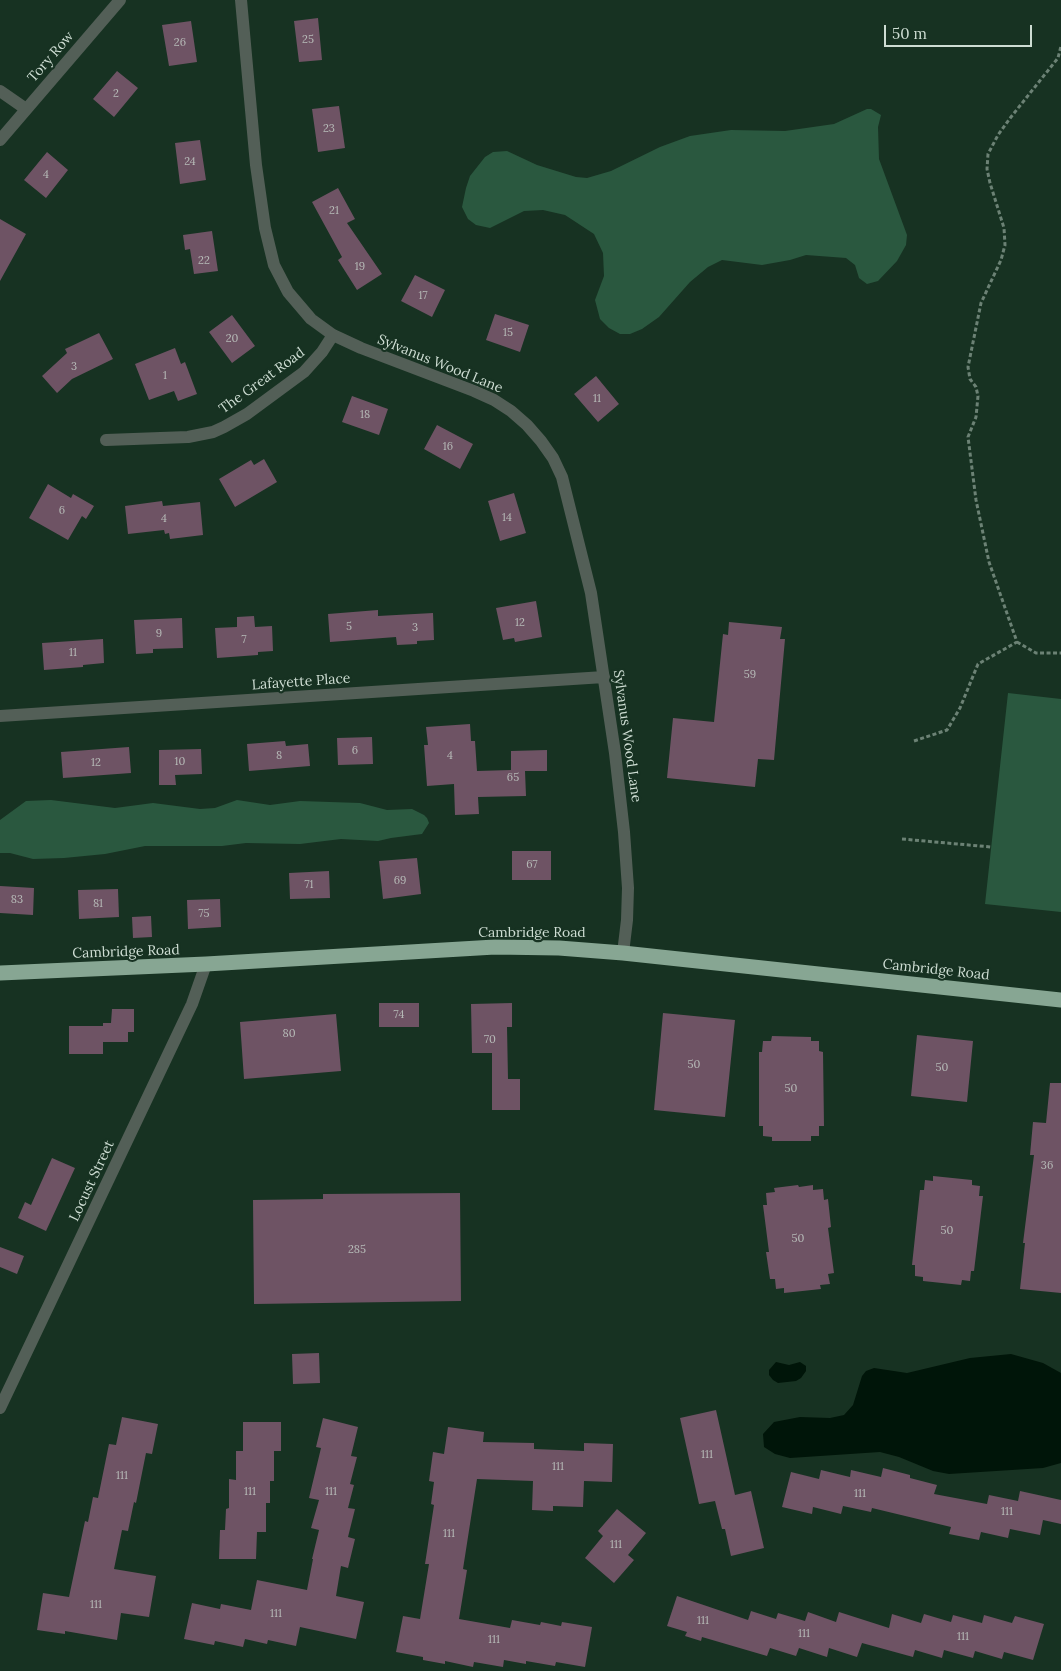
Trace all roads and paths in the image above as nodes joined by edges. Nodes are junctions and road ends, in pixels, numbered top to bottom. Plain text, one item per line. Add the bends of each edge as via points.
1 (120, 0) edge
2 (241, 0) edge
3 (1061, 46) edge
4 (0, 91) edge
5 (26, 109) junction
6 (0, 140) edge
7 (333, 335) junction
8 (106, 440) dead end
9 (1017, 642) junction
10 (1061, 653) edge
11 (604, 678) junction
12 (0, 716) edge
13 (914, 741) dead end
14 (902, 839) dead end
15 (991, 847) dead end
16 (623, 953) junction
17 (206, 964) junction
18 (0, 973) edge
19 (1061, 1000) edge
20 (0, 1408) edge

1 - 5 street, Tory Row
2 - 7 street, Sylvanus Wood Lane via 256,165 269,250 281,282 293,300
3 - 9 path via 1058,58 1011,117 988,154 987,169 1004,228 1005,245 981,303 968,367 978,396 976,417 968,437 976,500 989,562
4 - 5 street
5 - 6 street
7 - 8 street, The Great Road via 304,372 224,427 188,437
7 - 11 street, Sylvanus Wood Lane via 494,400 511,411 541,441 553,458 568,498 591,593
9 - 10 path via 1036,653
9 - 13 path via 978,664 947,730
11 - 12 street, Lafayette Place
11 - 16 street, Sylvanus Wood Lane via 628,888
14 - 15 path
16 - 17 highway, Cambridge Road via 495,948
16 - 19 highway, Cambridge Road
17 - 18 highway, Cambridge Road
17 - 20 street, Locust Street via 192,1004

